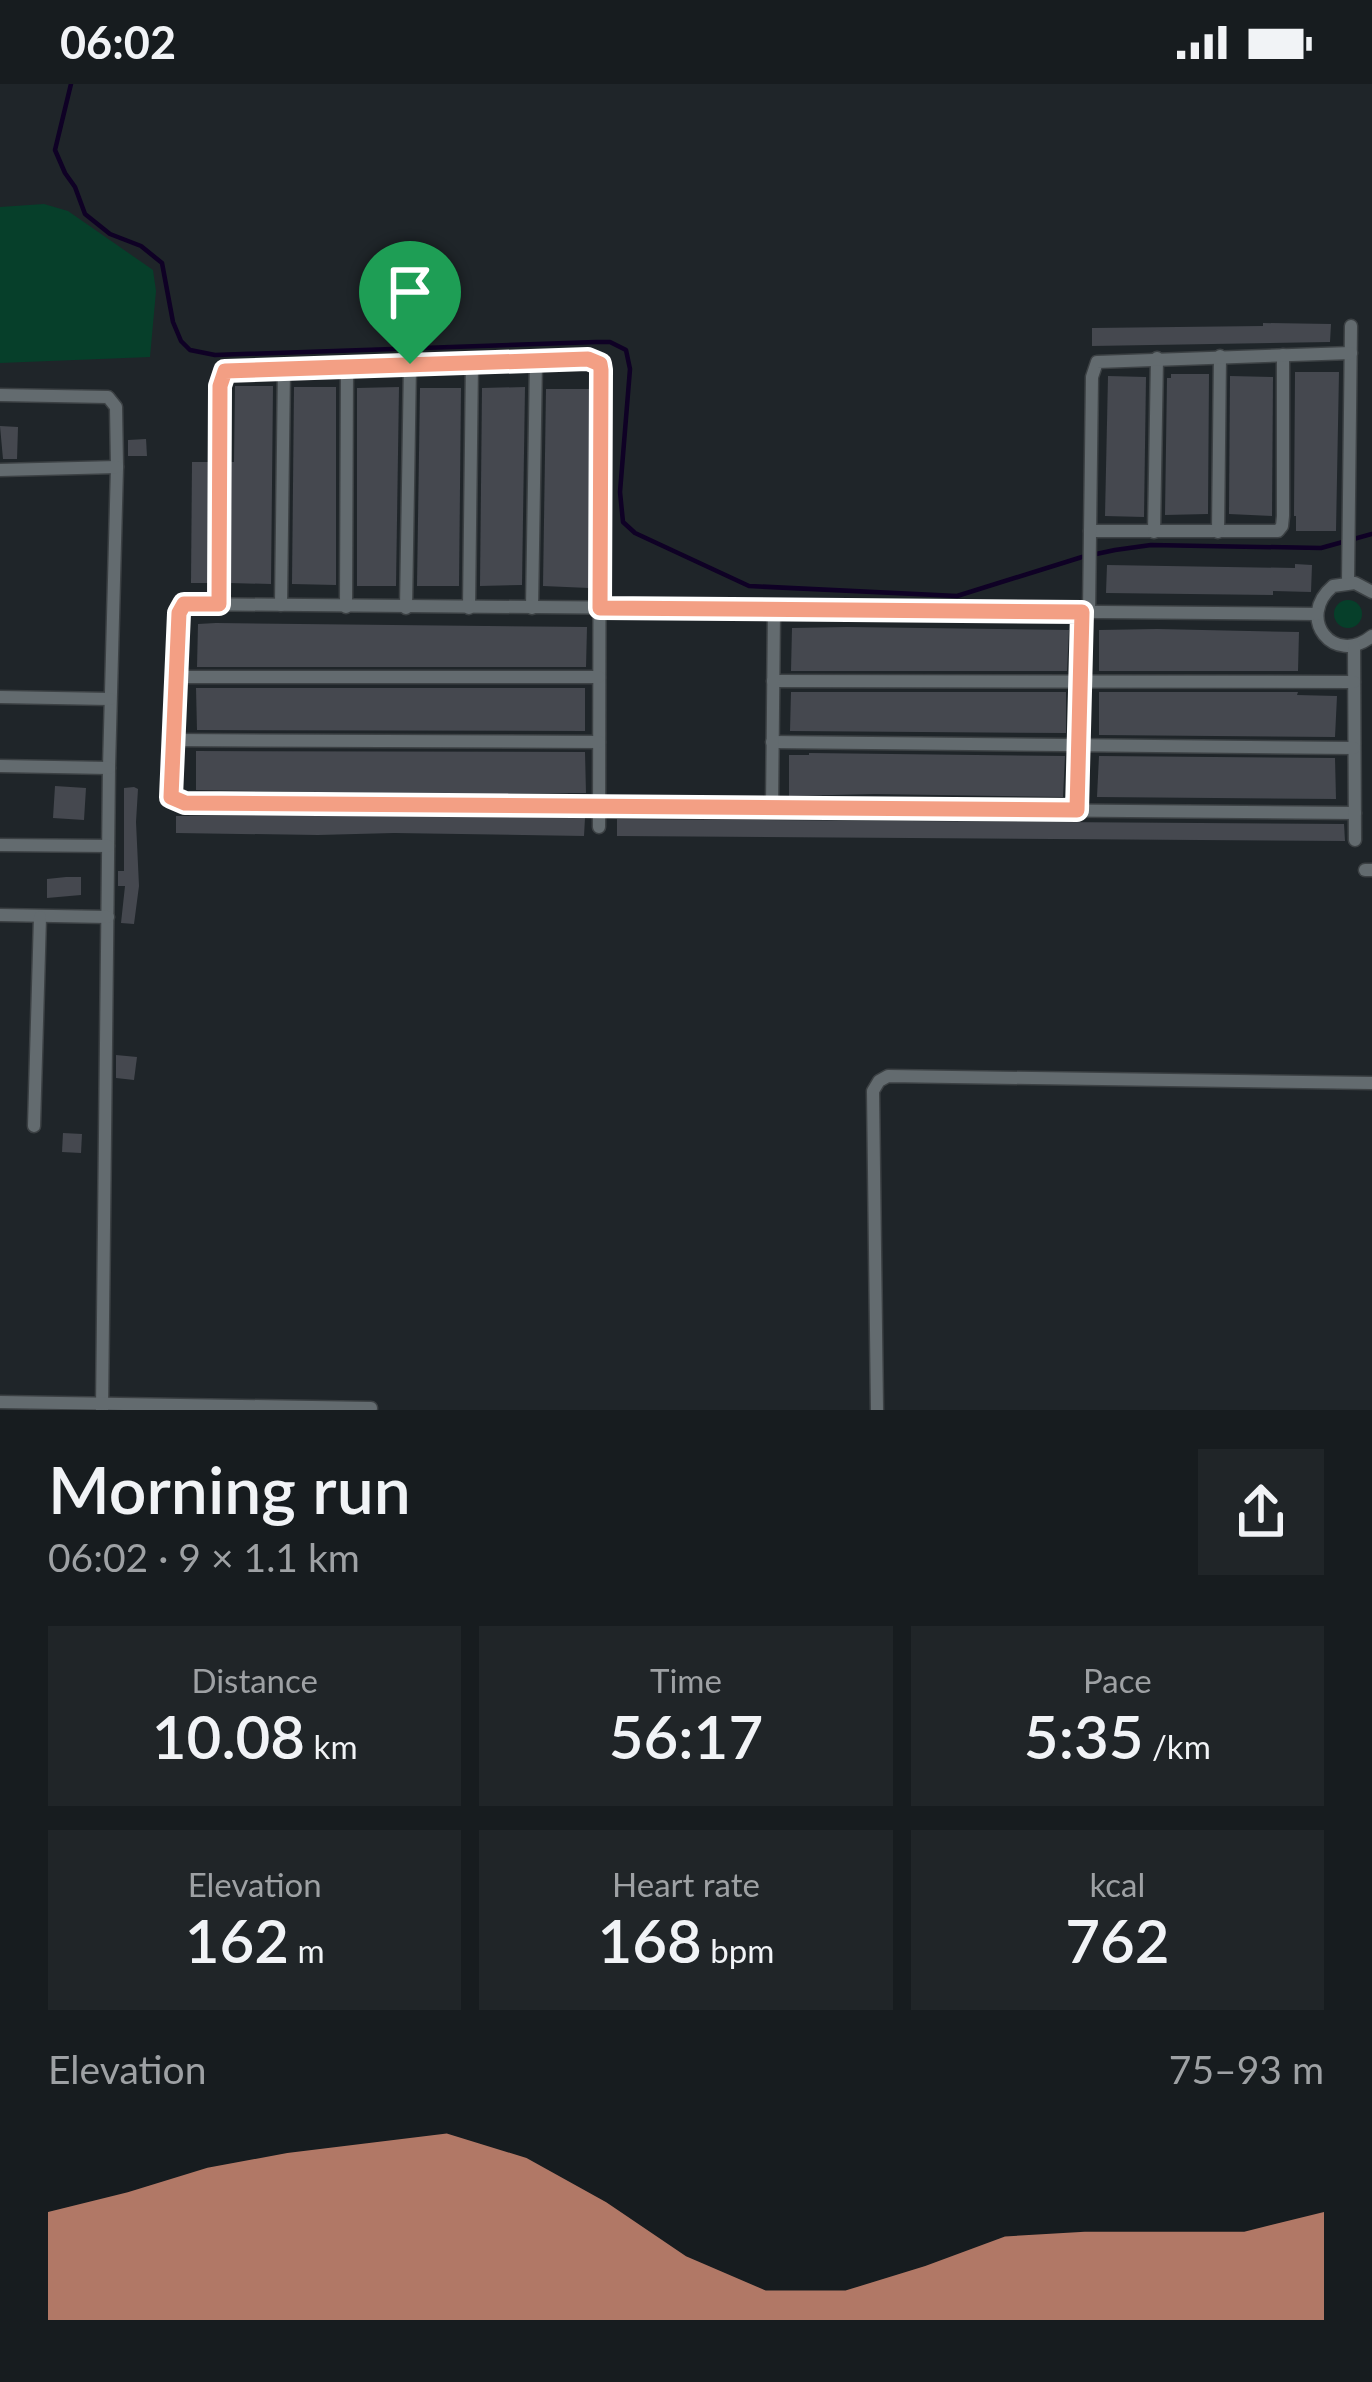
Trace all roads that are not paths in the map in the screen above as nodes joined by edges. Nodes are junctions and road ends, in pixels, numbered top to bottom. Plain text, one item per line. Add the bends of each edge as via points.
1 (1351, 326) dead end
2 (1351, 353) junction
3 (1282, 355) junction
4 (1220, 356) junction
5 (1157, 358) junction
6 (536, 360) junction
7 (472, 362) junction
8 (410, 364) junction
9 (347, 366) junction
10 (284, 368) junction
11 (0, 395) edge
12 (117, 467) junction
13 (0, 470) edge
14 (1090, 531) junction
15 (1154, 532) junction
16 (1218, 532) junction
17 (1348, 583) junction
18 (1372, 592) edge
19 (219, 604) junction
20 (281, 605) junction
21 (346, 608) junction
22 (406, 608) junction
23 (469, 608) junction
24 (532, 608) junction
25 (600, 608) junction
26 (774, 610) junction
27 (1085, 612) junction
28 (1317, 614) junction
29 (1372, 636) edge
30 (1354, 646) junction
31 (175, 677) junction
32 (599, 677) junction
33 (773, 681) junction
34 (1080, 682) junction
35 (1354, 682) junction
36 (0, 697) edge
37 (110, 699) junction
38 (172, 740) junction
39 (599, 742) junction
40 (772, 742) junction
41 (1079, 746) junction
42 (1354, 748) junction
43 (0, 766) edge
44 (109, 768) junction
45 (598, 805) junction
46 (772, 807) junction
47 (1077, 810) junction
48 (1355, 813) junction
49 (598, 827) dead end
50 (1355, 839) dead end
51 (0, 845) edge
52 (107, 846) junction
53 (0, 916) edge
54 (40, 916) junction
55 (108, 917) junction
56 (1372, 1083) edge
57 (34, 1126) dead end
58 (0, 1402) edge
59 (102, 1407) edge
60 (371, 1408) edge
61 (877, 1410) edge

1 - 2 street
2 - 3 street
2 - 17 street
3 - 4 street
3 - 16 street via 1282,526 1272,533
4 - 5 street
4 - 16 street
5 - 14 street via 1103,360 1094,368
5 - 15 street
6 - 7 street
6 - 24 street
6 - 25 street via 600,364
7 - 8 street
7 - 23 street
8 - 9 street
8 - 22 street
9 - 10 street
9 - 21 street
10 - 19 street via 221,377
10 - 20 street
11 - 12 street via 108,397 116,407
12 - 13 street
12 - 37 street
14 - 15 street
14 - 27 street
15 - 16 street
17 - 18 street
17 - 28 street via 1325,593
19 - 20 street
19 - 31 street via 184,604
20 - 21 street
21 - 22 street
22 - 23 street
23 - 24 street
24 - 25 street
25 - 26 street
25 - 32 street
26 - 27 street
26 - 33 street
27 - 28 street
27 - 34 street
28 - 30 street via 1329,640
29 - 30 street
30 - 35 street
31 - 32 street
31 - 38 street
32 - 39 street
33 - 34 street
33 - 40 street
34 - 35 street
34 - 41 street
35 - 42 street
36 - 37 street
37 - 44 street
38 - 39 street
38 - 45 street via 171,797 185,803
39 - 45 street
40 - 41 street
40 - 46 street
41 - 42 street
41 - 47 street
42 - 48 street
43 - 44 street
44 - 52 street
45 - 46 street
45 - 49 street
46 - 47 street
47 - 48 street
48 - 50 street
51 - 52 street
52 - 55 street
53 - 54 street
54 - 55 street
54 - 57 street
55 - 59 street
56 - 61 street via 888,1076 873,1091
58 - 59 street
59 - 60 street

